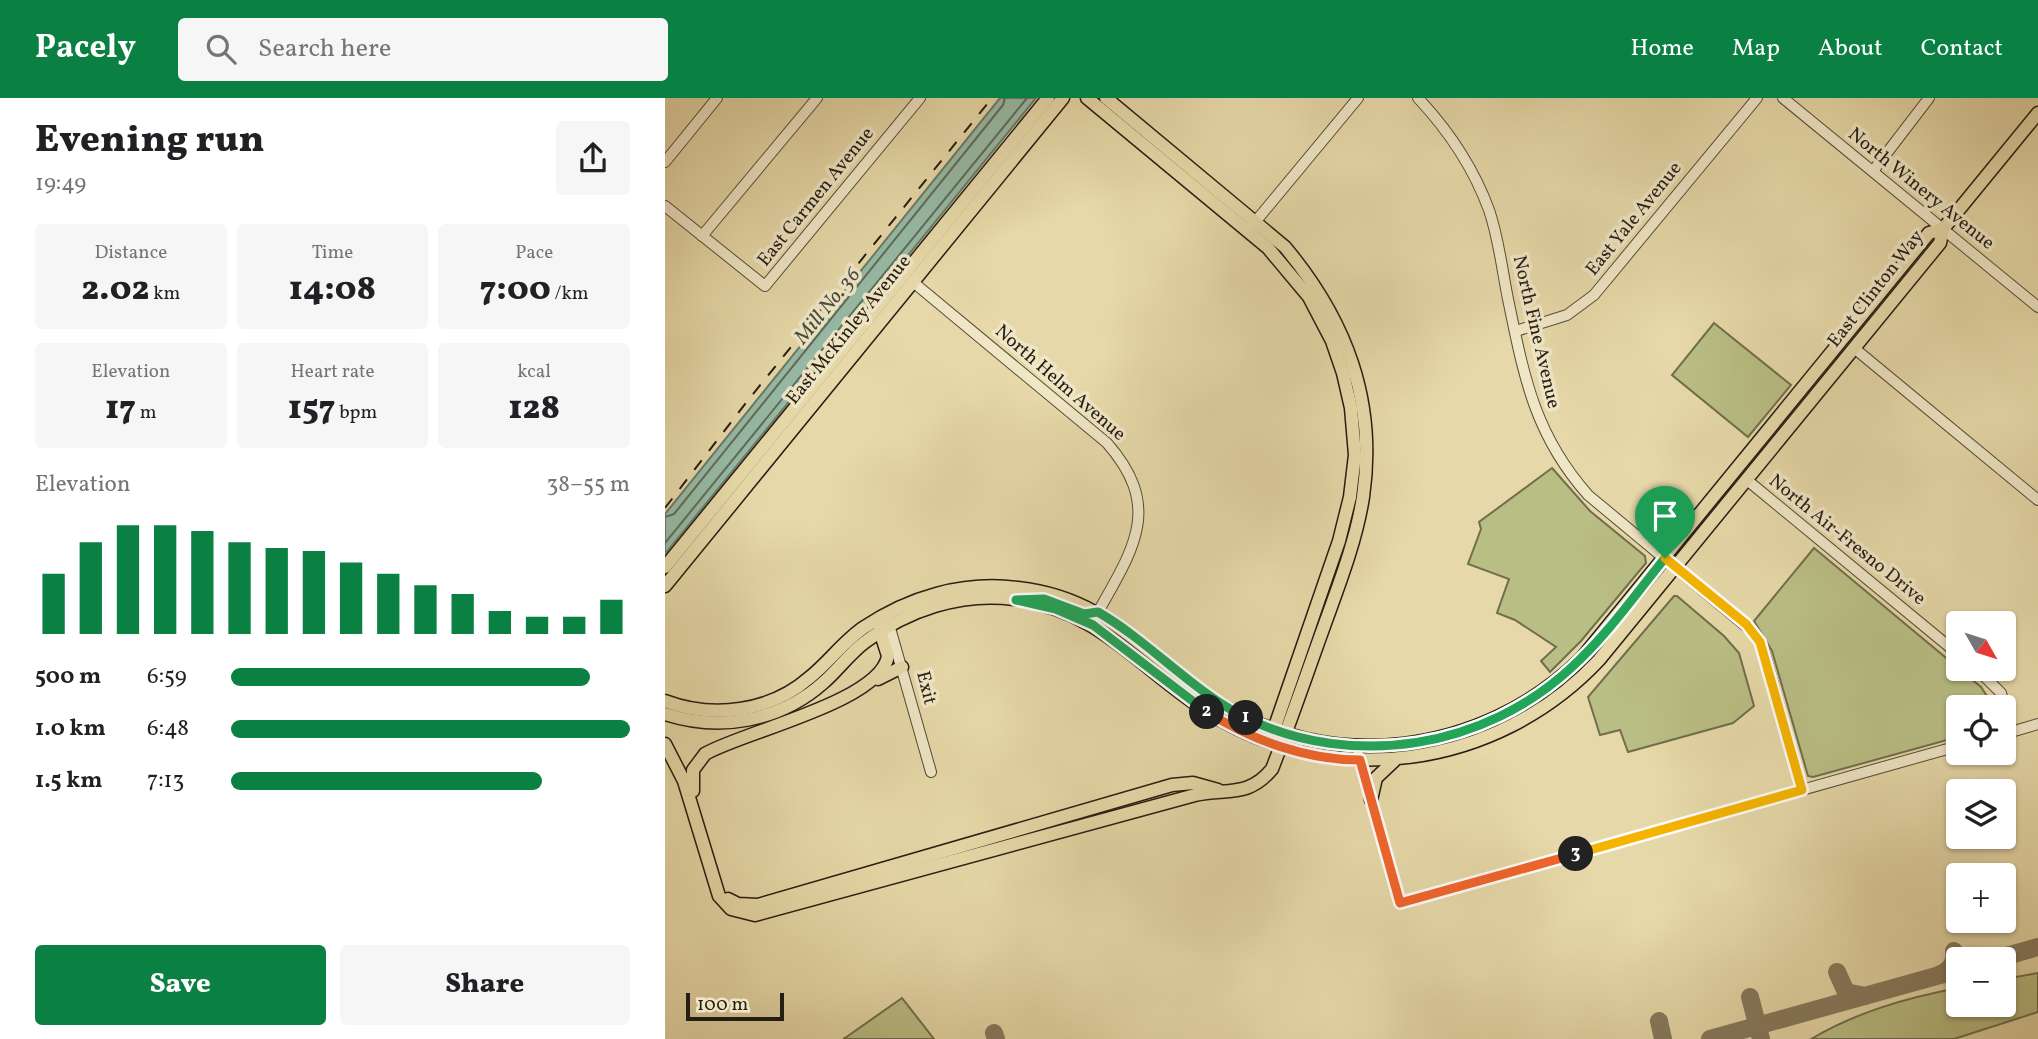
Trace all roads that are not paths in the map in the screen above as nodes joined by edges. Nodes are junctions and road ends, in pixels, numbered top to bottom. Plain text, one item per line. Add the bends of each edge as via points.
1 (717, 98) edge
2 (817, 98) edge
3 (920, 98) edge
4 (1048, 98) edge
5 (1063, 98) edge
6 (1087, 98) edge
7 (1106, 98) edge
8 (1358, 98) edge
9 (1418, 98) edge
10 (1757, 98) edge
11 (1783, 98) edge
12 (1929, 98) edge
13 (2038, 113) edge
14 (665, 162) edge
15 (1873, 171) junction
16 (665, 206) edge
17 (955, 213) junction
18 (1253, 226) junction
19 (1943, 229) junction
20 (702, 236) junction
21 (913, 282) junction
22 (2038, 307) edge
23 (1515, 331) junction
24 (1854, 348) junction
25 (769, 440) junction
26 (1747, 480) junction
27 (2038, 500) edge
28 (718, 521) junction
29 (1665, 558) junction
30 (665, 567) edge
31 (1676, 567) junction
32 (665, 586) edge
33 (1016, 600) junction
34 (1098, 612) junction
35 (885, 624) junction
36 (1946, 644) edge
37 (902, 667) junction
38 (1989, 681) edge
39 (1552, 684) junction
40 (859, 689) junction
41 (2001, 695) edge
42 (665, 701) edge
43 (665, 714) edge
44 (2038, 724) edge
45 (2016, 730) edge
46 (1498, 733) junction
47 (1277, 738) junction
48 (665, 744) edge
49 (1356, 746) junction
50 (1946, 749) edge
51 (1360, 760) junction
52 (1396, 760) junction
53 (931, 772) dead end
54 (1802, 790) junction
55 (1224, 792) junction
56 (1371, 800) junction
57 (693, 810) junction
58 (932, 853) junction
59 (935, 867) junction
60 (714, 883) junction

1 - 14 street
2 - 20 street
3 - 20 street, East Carmen Avenue via 765,286
4 - 17 main road, East McKinley Avenue
5 - 21 main road, East McKinley Avenue
6 - 18 main road
7 - 18 main road
8 - 18 street
9 - 23 street, North Fine Avenue via 1457,147 1489,210
10 - 23 street, East Yale Avenue via 1594,295 1567,315
11 - 15 street, North Winery Avenue
12 - 15 street
13 - 19 main road
15 - 19 street, North Winery Avenue
16 - 20 street
17 - 21 main road via 912,274
17 - 25 main road, East McKinley Avenue
18 - 47 main road via 1285,247 1335,318 1356,374 1365,420 1363,498
19 - 22 street, North Winery Avenue
19 - 24 main road, East Clinton Way via 1940,243
19 - 29 main road, East Clinton Way via 1929,233
21 - 28 main road, East McKinley Avenue
21 - 34 street, North Helm Avenue via 1101,438 1125,467 1137,498 1136,534 1130,555
23 - 29 street, North Fine Avenue via 1533,408 1567,471 1602,508
24 - 26 main road, East Clinton Way
24 - 27 street
25 - 28 main road via 721,508
25 - 30 main road, East McKinley Avenue
26 - 31 main road, East Clinton Way
26 - 36 street, North Air-Fresno Drive
28 - 32 main road, East McKinley Avenue
29 - 31 street, North Fine Avenue
29 - 39 main road, East Clinton Way via 1595,643
31 - 46 main road, East Clinton Way via 1577,682 1542,709
31 - 54 street, North Fine Avenue via 1746,624 1760,642
33 - 34 main road via 1044,599 1084,614
33 - 35 main road, East Clinton Way via 943,604
33 - 47 main road, East Clinton Way via 1056,609 1093,625 1202,708 1237,729
34 - 35 main road, East Clinton Way via 1058,596 994,586 912,601
34 - 47 main road, East Clinton Way via 1211,699
35 - 37 street, Exit
35 - 40 main road via 887,663
35 - 42 main road, East Clinton Way via 851,637 809,679 768,702 718,711
35 - 43 main road, East Clinton Way via 815,689 773,713 708,723
37 - 40 main road
37 - 53 street, Exit
38 - 41 street
39 - 46 main road via 1544,702
39 - 49 main road, East Clinton Way via 1507,714 1464,732 1407,744
40 - 57 main road via 705,754 692,774
44 - 45 street
46 - 52 main road, East Clinton Way via 1443,752
47 - 49 main road, East Clinton Way
47 - 51 main road, East Clinton Way via 1314,755
47 - 55 main road via 1272,769 1263,780
48 - 57 main road
49 - 51 street
50 - 54 street
51 - 52 main road, East Clinton Way
51 - 56 street
52 - 56 main road via 1376,778
54 - 56 street via 1400,903
55 - 58 main road via 1193,783 1172,785
55 - 59 main road via 1195,794
57 - 60 main road
58 - 59 main road
58 - 60 main road via 758,905 731,901
59 - 60 main road via 755,915 731,909

